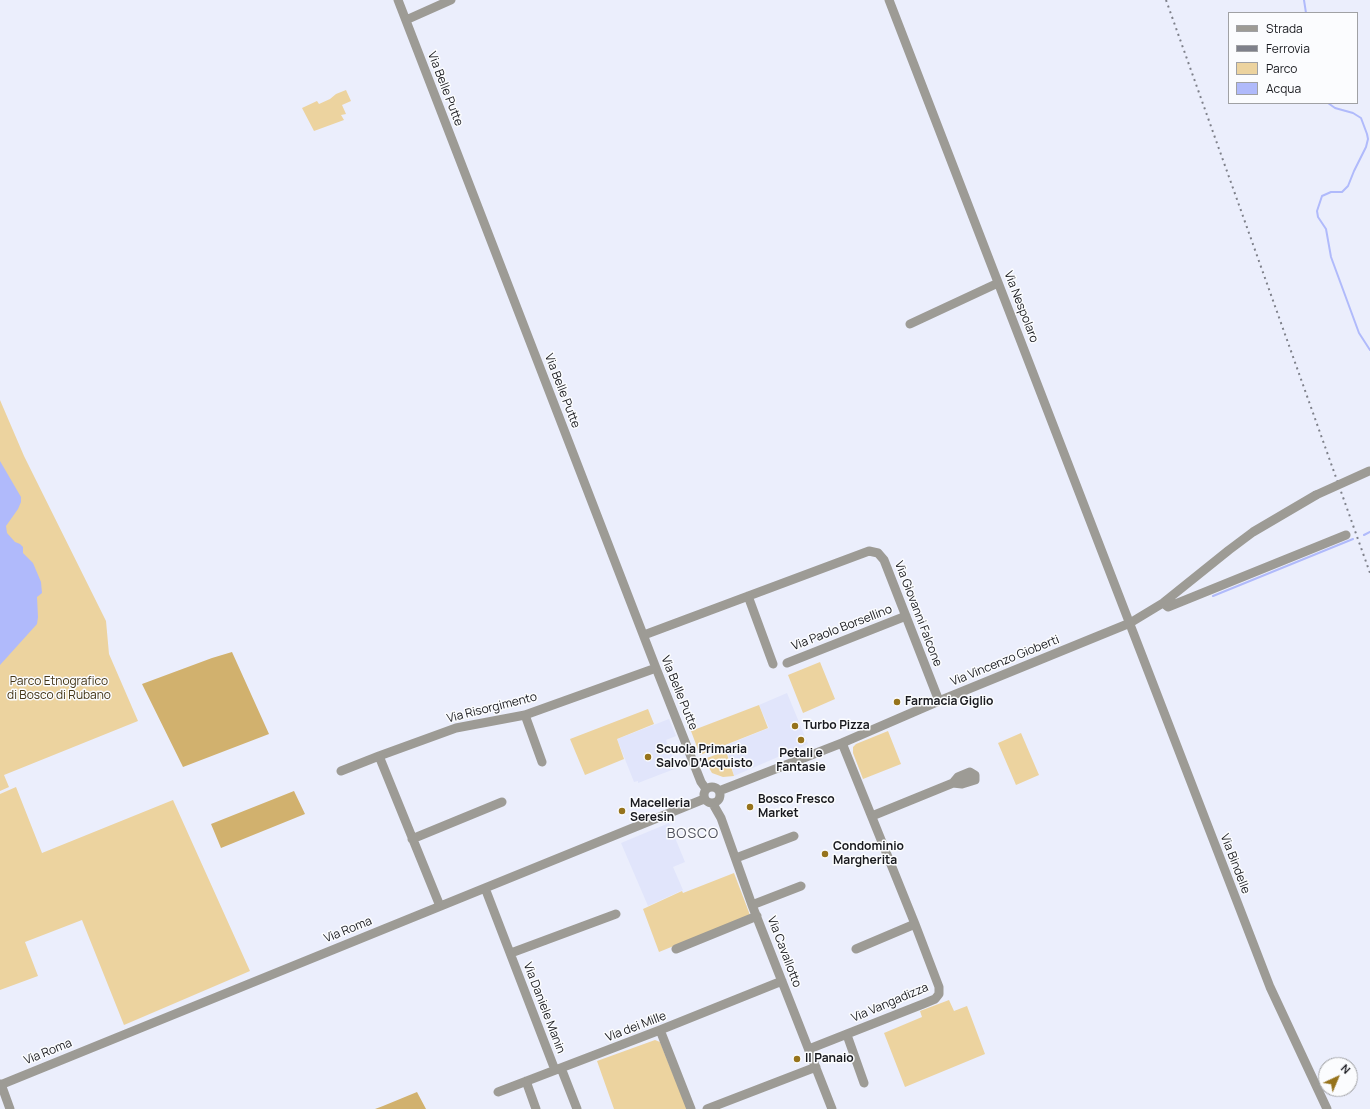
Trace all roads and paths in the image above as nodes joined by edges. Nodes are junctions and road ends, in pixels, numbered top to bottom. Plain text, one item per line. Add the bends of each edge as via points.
1 (398, 0) edge
2 (451, 0) edge
3 (889, 0) edge
4 (406, 20) junction
5 (998, 282) junction
6 (910, 324) dead end
7 (1369, 471) edge
8 (1346, 535) dead end
9 (748, 596) junction
10 (1163, 603) junction
11 (906, 616) junction
12 (1130, 623) junction
13 (644, 635) junction
14 (787, 663) dead end
15 (773, 664) dead end
16 (656, 668) junction
17 (939, 701) junction
18 (525, 715) junction
19 (842, 743) junction
20 (379, 756) junction
21 (542, 762) dead end
22 (341, 771) dead end
23 (953, 784) dead end
24 (706, 789) junction
25 (719, 791) junction
26 (704, 799) junction
27 (502, 802) dead end
28 (713, 804) junction
29 (872, 816) junction
30 (794, 836) dead end
31 (412, 839) junction
32 (736, 858) junction
33 (801, 886) dead end
34 (485, 888) junction
35 (752, 905) junction
36 (440, 906) junction
37 (616, 914) dead end
38 (757, 916) junction
39 (915, 924) junction
40 (676, 949) dead end
41 (856, 949) dead end
42 (511, 953) junction
43 (782, 981) junction
44 (660, 1030) junction
45 (847, 1034) junction
46 (809, 1049) junction
47 (816, 1067) junction
48 (558, 1069) junction
49 (526, 1082) junction
50 (864, 1083) dead end
51 (1, 1085) edge
52 (498, 1092) dead end
53 (10, 1109) edge
54 (536, 1109) edge
55 (577, 1109) edge
56 (691, 1109) edge
57 (707, 1109) edge
58 (832, 1109) edge
59 (1328, 1109) edge

1 - 4 street, Via Belle Putte
2 - 4 street
3 - 5 street, Via Nespolaro
4 - 13 street, Via Belle Putte
5 - 6 street
5 - 12 street, Via Nespolaro
7 - 10 street, Via Vincenzo Gioberti, bridge via 1316,495 1253,532
8 - 10 street, Via Vincenzo Gioberti via 1168,607
9 - 11 street, Via Giovanni Falcone via 869,551 878,553 884,560
9 - 13 street, Via Giovanni Falcone
9 - 15 street
10 - 12 street, Via Vincenzo Gioberti
11 - 14 street, Via Paolo Borsellino
11 - 17 street, Via Giovanni Falcone
12 - 17 street, Via Vincenzo Gioberti
12 - 59 street, Via Bindelle via 1270,987
13 - 16 street, Via Belle Putte
16 - 18 street, Via Risorgimento
16 - 24 street, Via Belle Putte
17 - 19 street, Via Vincenzo Gioberti
18 - 20 street, Via Risorgimento via 456,728
18 - 21 street
19 - 25 street, Via Vincenzo Gioberti
19 - 29 street, Via Vangadizza
20 - 22 street, Via Risorgimento
20 - 31 street
23 - 29 street
24 - 25 street via 713,787
24 - 26 street
25 - 28 street via 720,799
26 - 28 street
26 - 34 street, Via Roma
27 - 31 street
28 - 32 street, Via Cavallotto
29 - 39 street, Via Vangadizza
30 - 32 street
31 - 36 street
32 - 35 street, Via Cavallotto
33 - 35 street
34 - 36 street, Via Roma
34 - 42 street, Via Daniele Manin
35 - 38 street, Via Cavallotto
36 - 51 street, Via Roma
37 - 42 street, Via Daniele Manin
38 - 40 street
38 - 43 street, Via Cavallotto
39 - 41 street
39 - 45 street, Via Vangadizza via 939,987 939,994 935,999
42 - 48 street, Via Daniele Manin
43 - 44 street, Via dei Mille
43 - 46 street, Via Cavallotto
44 - 48 street, Via dei Mille
44 - 56 street
45 - 46 street, Via Vangadizza
45 - 50 street, Via Vangadizza
46 - 47 street, Via Cavallotto
47 - 57 street
47 - 58 street, Via Cavallotto
48 - 49 street, Via dei Mille
48 - 55 street, Via Daniele Manin
49 - 52 street, Via dei Mille
49 - 54 street
51 - 53 street, Via Roma

